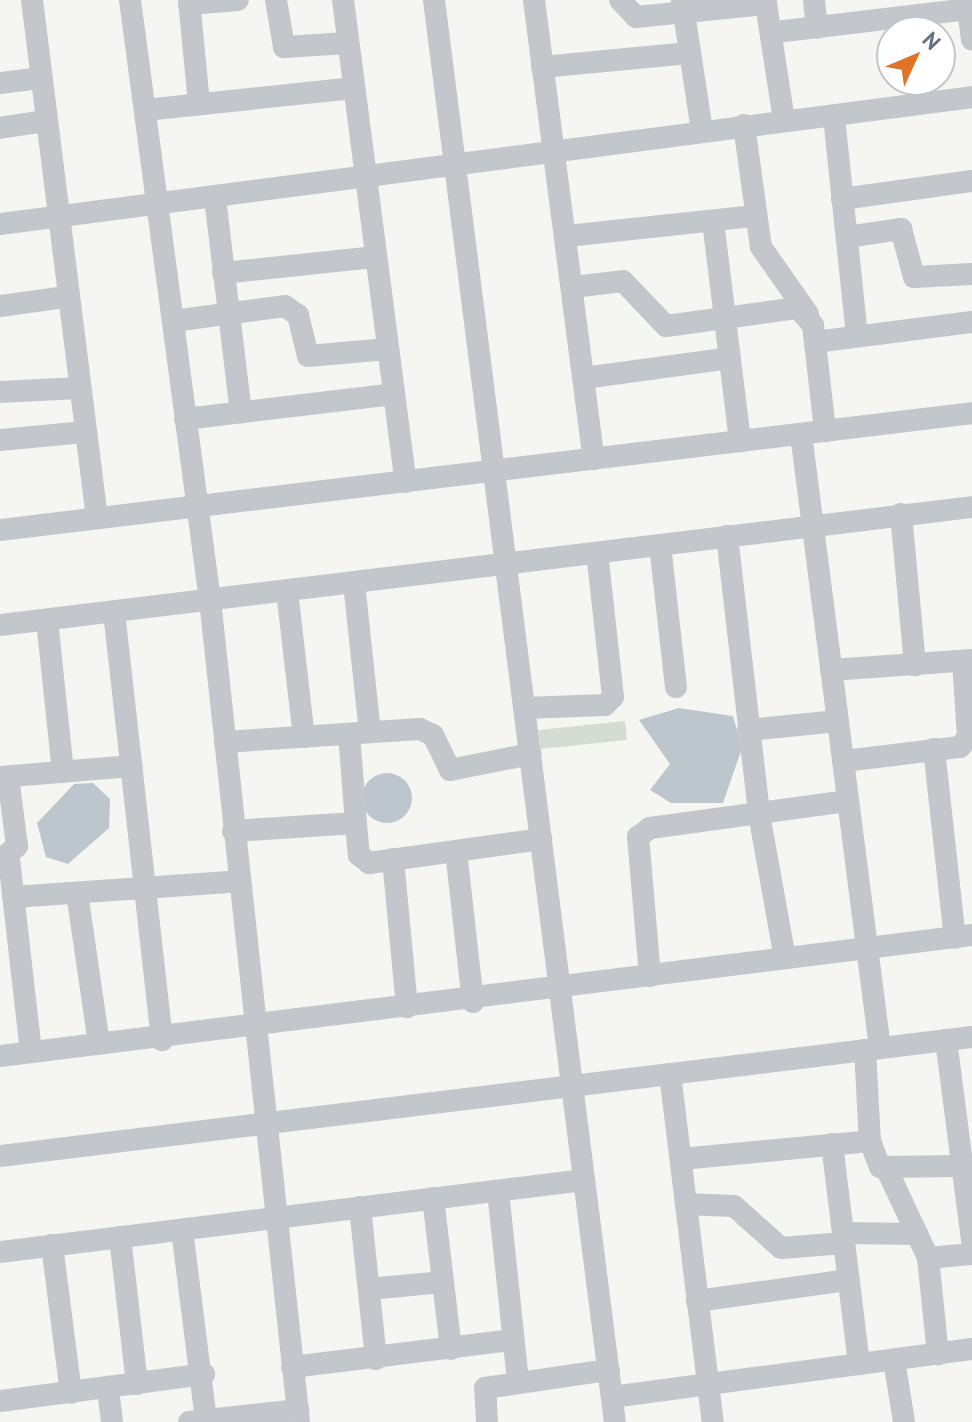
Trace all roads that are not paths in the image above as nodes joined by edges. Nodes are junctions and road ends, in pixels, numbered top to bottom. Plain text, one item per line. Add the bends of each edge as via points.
1 (32, 0) edge
2 (130, 0) edge
3 (238, 0) edge
4 (276, 0) edge
5 (343, 0) edge
6 (434, 0) edge
7 (534, 0) edge
8 (620, 0) edge
9 (814, 0) edge
10 (189, 2) edge
11 (968, 4) edge
12 (683, 5) edge
13 (817, 28) junction
14 (776, 32) junction
15 (972, 40) edge
16 (348, 43) junction
17 (689, 53) junction
18 (542, 67) junction
19 (40, 78) junction
20 (0, 83) edge
21 (354, 88) junction
22 (972, 97) edge
23 (199, 103) junction
24 (145, 110) junction
25 (834, 117) junction
26 (784, 120) junction
27 (45, 121) junction
28 (744, 125) junction
29 (0, 128) edge
30 (702, 130) junction
31 (557, 148) junction
32 (454, 160) junction
33 (365, 174) junction
34 (972, 181) edge
35 (215, 198) junction
36 (842, 199) junction
37 (157, 204) junction
38 (755, 216) junction
39 (54, 217) junction
40 (713, 221) junction
41 (0, 224) edge
42 (567, 236) junction
43 (847, 237) junction
44 (376, 257) junction
45 (223, 273) junction
46 (972, 274) edge
47 (573, 287) junction
48 (66, 297) junction
49 (0, 306) edge
50 (229, 313) junction
51 (809, 315) junction
52 (725, 317) junction
53 (173, 321) junction
54 (972, 322) edge
55 (857, 336) junction
56 (815, 342) junction
57 (388, 349) junction
58 (730, 358) junction
59 (584, 378) junction
60 (79, 388) junction
61 (0, 392) edge
62 (394, 394) junction
63 (241, 412) junction
64 (972, 413) edge
65 (185, 419) junction
66 (825, 431) junction
67 (85, 432) junction
68 (801, 434) junction
69 (0, 440) edge
70 (740, 441) junction
71 (594, 459) junction
72 (494, 471) junction
73 (406, 482) junction
74 (196, 507) junction
75 (972, 507) edge
76 (901, 514) junction
77 (97, 518) junction
78 (813, 525) junction
79 (0, 530) edge
80 (727, 536) junction
81 (660, 545) junction
82 (597, 553) junction
83 (506, 565) junction
84 (354, 583) junction
85 (287, 591) junction
86 (210, 600) junction
87 (114, 612) junction
88 (47, 620) junction
89 (0, 625) edge
90 (967, 661) edge
91 (915, 665) junction
92 (831, 670) junction
93 (676, 687) dead end
94 (524, 708) junction
95 (838, 721) junction
96 (748, 730) junction
97 (360, 733) junction
98 (304, 737) junction
99 (225, 742) junction
100 (934, 749) junction
101 (530, 754) junction
102 (844, 761) junction
103 (132, 766) junction
104 (63, 772) junction
105 (4, 777) edge
106 (848, 801) junction
107 (759, 814) junction
108 (356, 823) junction
109 (233, 831) junction
110 (541, 839) junction
111 (456, 851) junction
112 (393, 859) junction
113 (4, 860) edge
114 (239, 881) junction
115 (145, 890) junction
116 (77, 893) junction
117 (13, 897) junction
118 (964, 937) edge
119 (867, 949) junction
120 (785, 958) junction
121 (650, 976) junction
122 (561, 988) junction
123 (473, 1002) junction
124 (407, 1007) junction
125 (254, 1023) junction
126 (972, 1037) edge
127 (162, 1040) junction
128 (946, 1040) junction
129 (99, 1043) junction
130 (872, 1049) junction
131 (31, 1052) junction
132 (0, 1056) edge
133 (670, 1074) junction
134 (572, 1086) junction
135 (262, 1121) junction
136 (870, 1141) junction
137 (832, 1144) junction
138 (0, 1156) edge
139 (681, 1159) junction
140 (962, 1166) junction
141 (888, 1172) junction
142 (584, 1180) junction
143 (498, 1191) junction
144 (433, 1198) junction
145 (686, 1204) junction
146 (360, 1207) junction
147 (274, 1216) junction
148 (182, 1230) junction
149 (917, 1234) junction
150 (120, 1237) junction
151 (844, 1238) junction
152 (972, 1240) edge
153 (52, 1245) junction
154 (0, 1252) edge
155 (972, 1254) edge
156 (928, 1258) junction
157 (849, 1280) junction
158 (443, 1282) junction
159 (369, 1289) junction
160 (697, 1301) junction
161 (513, 1340) junction
162 (451, 1349) junction
163 (972, 1349) edge
164 (938, 1354) junction
165 (376, 1359) junction
166 (894, 1360) junction
167 (859, 1364) junction
168 (292, 1367) junction
169 (609, 1370) junction
170 (204, 1374) junction
171 (518, 1382) junction
172 (137, 1384) junction
173 (707, 1384) junction
174 (108, 1389) junction
175 (71, 1393) junction
176 (612, 1397) junction
177 (0, 1401) edge
178 (298, 1416) edge
179 (197, 1421) edge
180 (112, 1422) edge
181 (487, 1422) edge
182 (615, 1422) edge
183 (713, 1422) edge
184 (904, 1422) edge

1 - 19 street
2 - 24 street
3 - 10 street
4 - 16 street via 284,47
5 - 16 street
6 - 32 street
7 - 18 street
8 - 12 street via 636,17
9 - 13 street
10 - 23 street
11 - 13 street
11 - 15 street
12 - 14 street via 766,4
12 - 17 street
13 - 14 street
14 - 26 street
16 - 21 street
17 - 18 street
17 - 30 street
18 - 31 street
19 - 20 street
19 - 27 street
21 - 23 street
21 - 33 street
22 - 25 street
23 - 24 street
24 - 37 street
25 - 26 street
25 - 36 street
26 - 28 street
27 - 29 street
27 - 39 street
28 - 30 street
28 - 38 street
30 - 31 street
31 - 32 street
31 - 42 street
32 - 33 street
32 - 72 street
33 - 35 street
33 - 44 street
34 - 36 street
35 - 37 street
35 - 45 street
36 - 43 street
37 - 39 street
37 - 53 street
38 - 40 street
38 - 51 street via 764,255
39 - 41 street
39 - 48 street
40 - 42 street
40 - 52 street
42 - 47 street
43 - 46 street via 901,229 914,277
43 - 55 street
44 - 45 street
44 - 57 street
45 - 50 street
47 - 52 street via 623,281 660,325
47 - 59 street
48 - 49 street
48 - 60 street
50 - 53 street
50 - 57 street via 296,310 304,350 315,359
50 - 63 street
51 - 52 street via 790,305
51 - 56 street
52 - 58 street
53 - 65 street
54 - 55 street
55 - 56 street
56 - 66 street
57 - 62 street
58 - 59 street
58 - 70 street
59 - 71 street
60 - 61 street
60 - 67 street
62 - 63 street
62 - 73 street
63 - 65 street
64 - 66 street
65 - 74 street
66 - 68 street
67 - 69 street
67 - 77 street
68 - 70 street
68 - 78 street
70 - 71 street
71 - 72 street
72 - 73 street
72 - 83 street
73 - 74 street
74 - 77 street
74 - 86 street
75 - 76 street
76 - 78 street
76 - 91 street
77 - 79 street
78 - 80 street
78 - 92 street
80 - 81 street
80 - 96 street
81 - 82 street
81 - 93 street
82 - 83 street
82 - 94 street via 613,697 605,705
83 - 84 street
83 - 94 street
84 - 85 street
84 - 97 street
85 - 86 street
85 - 98 street
86 - 87 street
86 - 99 street
87 - 88 street
87 - 103 street
88 - 89 street
88 - 104 street
90 - 91 street
90 - 100 street via 968,737 960,747
91 - 92 street
92 - 95 street
94 - 101 street
95 - 96 street
95 - 102 street
96 - 107 street
97 - 98 street
97 - 101 street via 420,729 433,735 450,770
97 - 108 street
98 - 99 street
99 - 109 street
100 - 102 street
100 - 118 street
101 - 110 street
102 - 106 street
103 - 104 street
103 - 115 street
104 - 105 street
105 - 113 street via 17,846
106 - 107 street
106 - 119 street
107 - 120 street
107 - 121 street via 650,828 638,837
108 - 109 street
108 - 112 street via 363,861
109 - 114 street
110 - 111 street
110 - 122 street
111 - 112 street
111 - 123 street
112 - 124 street
113 - 117 street
114 - 115 street
114 - 125 street
115 - 116 street
115 - 127 street
116 - 117 street
116 - 129 street
117 - 131 street
118 - 119 street
119 - 120 street
119 - 130 street
120 - 121 street
121 - 122 street
122 - 123 street
122 - 134 street
123 - 124 street
124 - 125 street
125 - 127 street
125 - 135 street
126 - 128 street
127 - 129 street
128 - 130 street
128 - 140 street
129 - 131 street
130 - 133 street
130 - 136 street
131 - 132 street
133 - 134 street
133 - 139 street
134 - 135 street
134 - 142 street
135 - 138 street
135 - 147 street
136 - 137 street
136 - 141 street
137 - 139 street
137 - 151 street
139 - 145 street
140 - 141 street
140 - 152 street
141 - 149 street
142 - 143 street
142 - 169 street
143 - 144 street
143 - 161 street
144 - 146 street
144 - 158 street
145 - 151 street via 734,1206 781,1248
145 - 160 street
146 - 147 street
146 - 159 street
147 - 148 street
147 - 168 street
148 - 150 street
148 - 170 street
149 - 151 street
149 - 156 street
150 - 153 street
150 - 172 street
151 - 157 street
153 - 154 street
153 - 175 street
155 - 156 street
156 - 164 street
157 - 160 street
157 - 167 street
158 - 159 street
158 - 162 street
159 - 165 street
160 - 173 street
161 - 162 street
161 - 171 street
162 - 165 street
163 - 164 street
164 - 166 street
165 - 168 street
166 - 167 street
166 - 184 street
167 - 173 street
168 - 178 street
169 - 171 street
169 - 176 street
170 - 172 street
170 - 179 street
171 - 181 street via 482,1392
172 - 174 street
173 - 176 street
173 - 183 street
174 - 175 street
174 - 180 street
175 - 177 street
176 - 182 street
178 - 179 street

